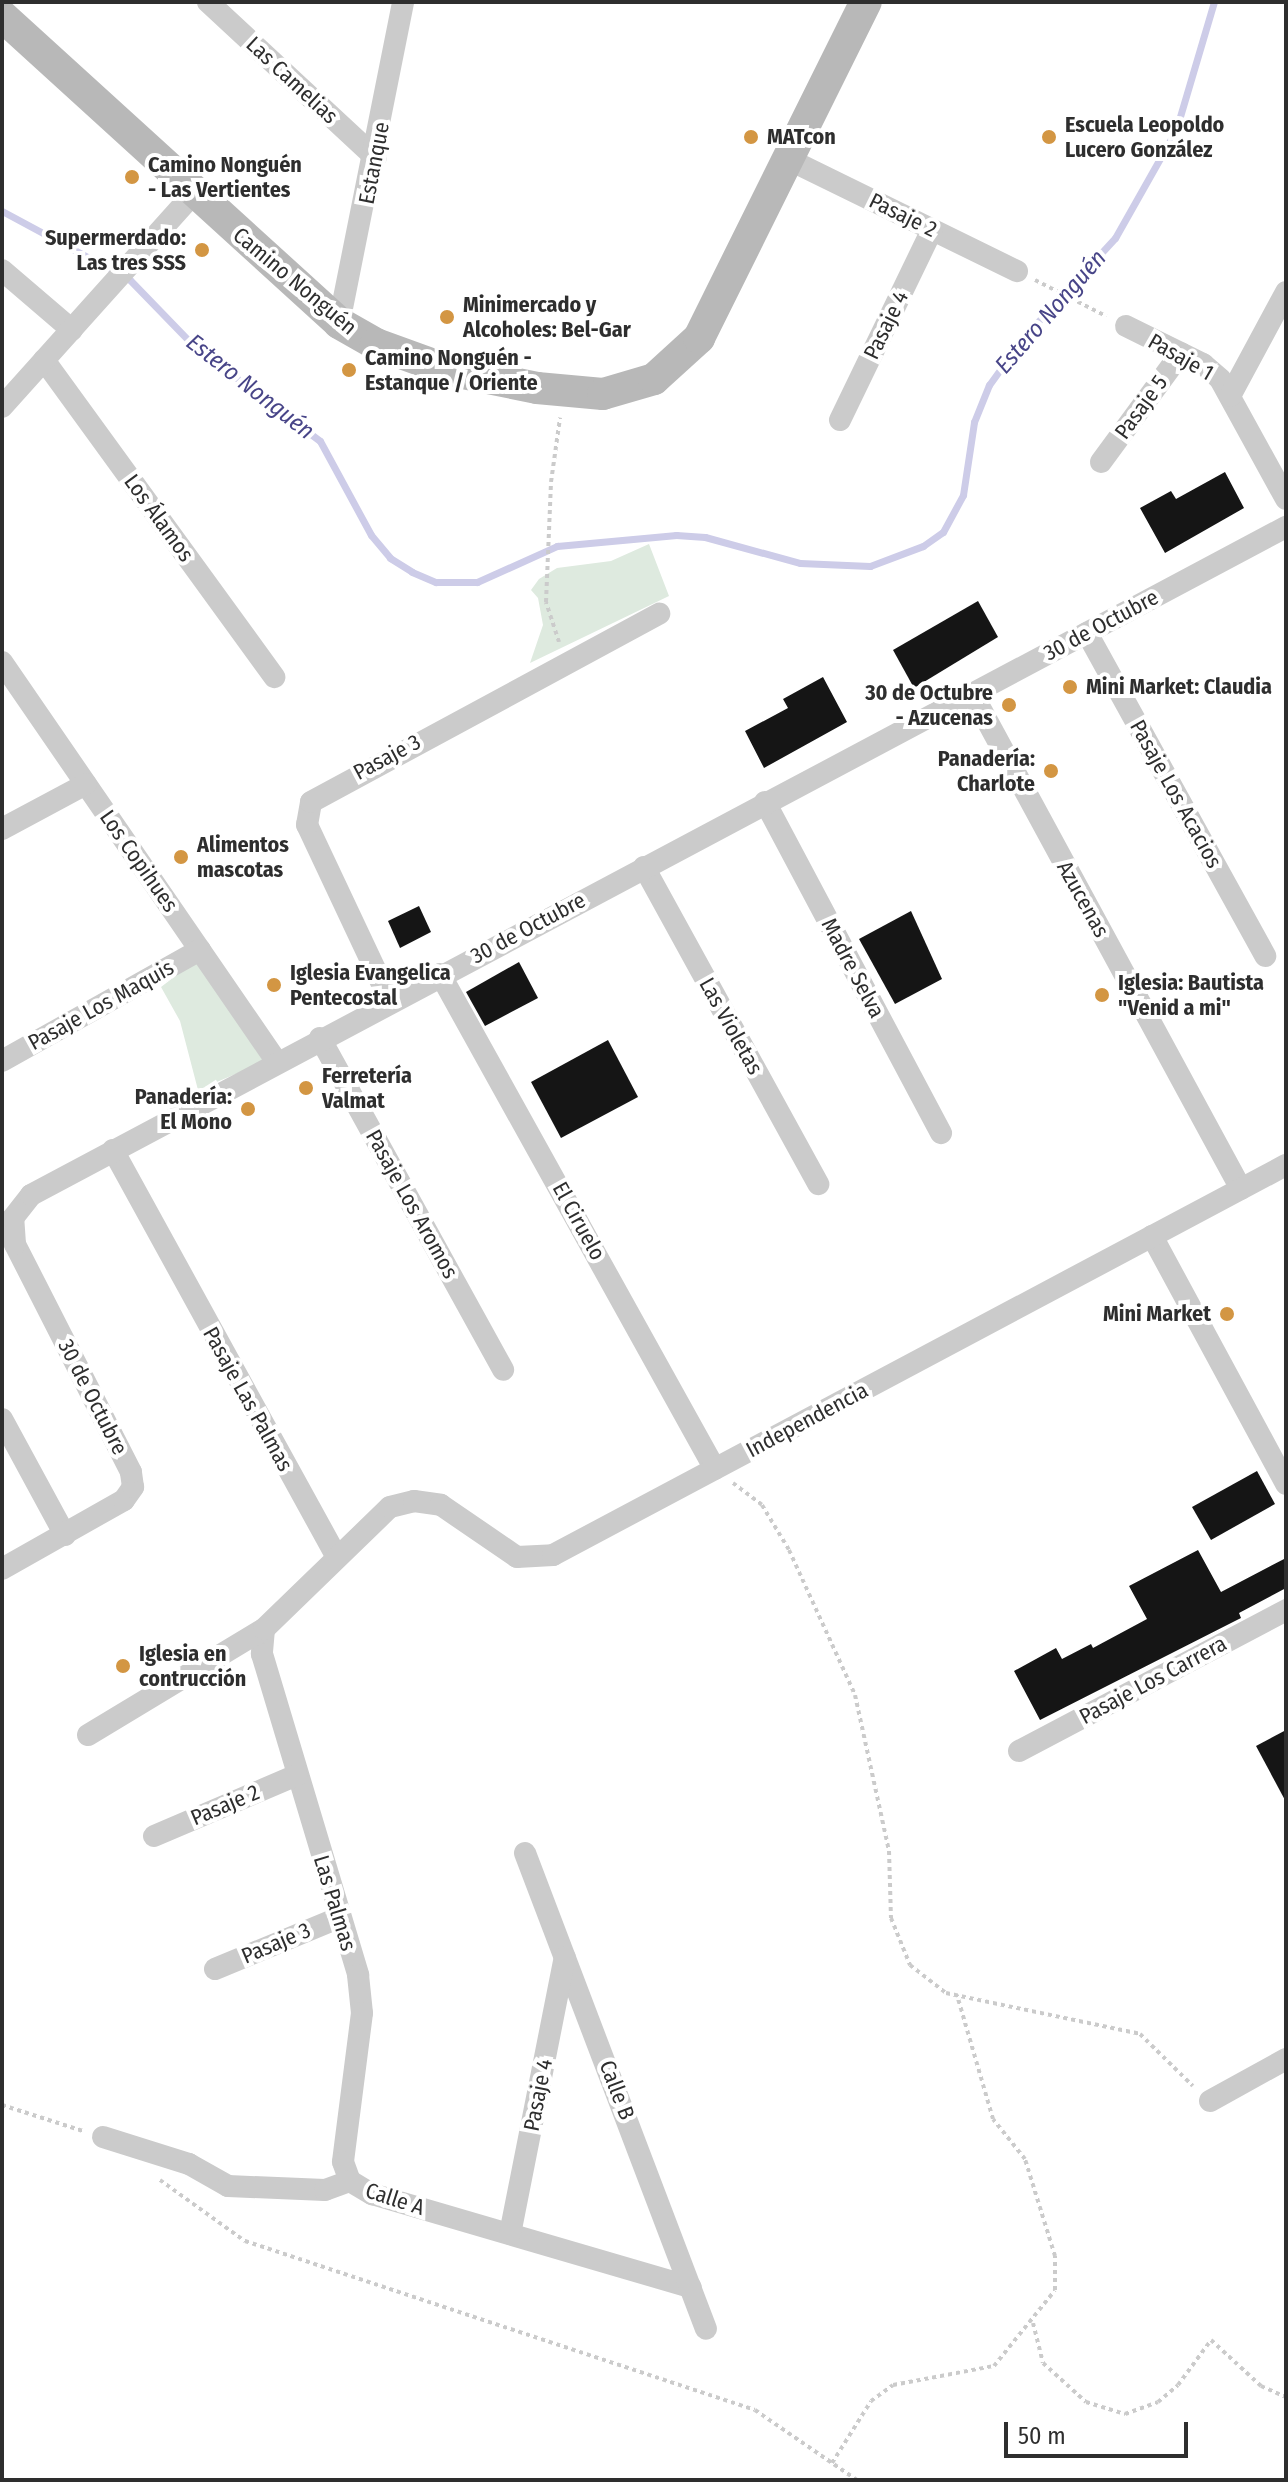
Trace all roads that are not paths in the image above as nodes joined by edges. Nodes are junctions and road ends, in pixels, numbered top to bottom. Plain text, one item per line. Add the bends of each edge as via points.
1 (208, 2) edge
2 (403, 2) edge
3 (866, 2) edge
4 (2, 16) edge
5 (376, 158) junction
6 (788, 159) junction
7 (193, 194) junction
8 (932, 230) junction
9 (2, 270) edge
10 (1017, 271) dead end
11 (1286, 292) edge
12 (339, 323) junction
13 (1126, 326) dead end
14 (72, 330) junction
15 (1181, 353) junction
16 (44, 360) junction
17 (1230, 396) junction
18 (2, 407) edge
19 (840, 420) dead end
20 (1101, 462) dead end
21 (1286, 499) edge
22 (1286, 527) edge
23 (659, 614) dead end
24 (1087, 633) junction
25 (2, 662) edge
26 (274, 677) dead end
27 (972, 693) junction
28 (86, 784) junction
29 (765, 802) junction
30 (2, 829) edge
31 (644, 867) junction
32 (200, 950) junction
33 (1265, 956) dead end
34 (440, 974) junction
35 (390, 1001) junction
36 (320, 1038) junction
37 (2, 1061) edge
38 (276, 1061) junction
39 (941, 1133) dead end
40 (113, 1150) junction
41 (1286, 1165) edge
42 (818, 1184) dead end
43 (1241, 1189) junction
44 (1152, 1236) junction
45 (503, 1370) dead end
46 (2, 1419) edge
47 (715, 1469) junction
48 (1286, 1484) edge
49 (65, 1535) junction
50 (336, 1556) junction
51 (2, 1569) edge
52 (1286, 1610) edge
53 (264, 1629) junction
54 (88, 1735) dead end
55 (1019, 1751) dead end
56 (297, 1775) junction
57 (154, 1836) dead end
58 (525, 1853) dead end
59 (338, 1918) junction
60 (566, 1955) junction
61 (215, 1969) dead end
62 (1286, 2059) edge
63 (1210, 2101) road end
64 (103, 2137) road end
65 (350, 2181) junction
66 (510, 2234) junction
67 (691, 2287) junction
68 (706, 2329) dead end

1 - 5 street, Las Camelias
2 - 5 street, Estanque
3 - 6 main road, Camino Nonguén
4 - 7 main road, Camino Nonguén
5 - 12 street, Estanque
6 - 8 street, Pasaje 2
6 - 12 main road, Camino Nonguén via 689,351 640,386 603,394 564,392 429,364
7 - 12 main road, Camino Nonguén
7 - 14 street
8 - 10 street, Pasaje 2
8 - 19 street, Pasaje 4
9 - 14 street
11 - 17 street, Pasaje 1
13 - 15 street, Pasaje 1
14 - 16 street
15 - 17 street, Pasaje 1 via 1213,371
15 - 20 street, Pasaje 5
16 - 18 street
16 - 26 street, Los Álamos
17 - 21 street, Pasaje 1
22 - 24 street, 30 de Octubre
23 - 35 street, Pasaje 3 via 311,802 307,825
24 - 27 street, 30 de Octubre
24 - 33 street, Pasaje Los Acacios
25 - 28 street, Los Copihues
27 - 29 street, 30 de Octubre
27 - 43 street, Azucenas
28 - 30 street
28 - 32 street, Los Copihues
29 - 31 street, 30 de Octubre
29 - 39 street, Madre Selva
31 - 34 street, 30 de Octubre
31 - 42 street, Las Violetas
32 - 37 street, Pasaje Los Maquis
32 - 38 street, Los Copihues
34 - 35 street, 30 de Octubre
34 - 47 street, El Ciruelo
35 - 36 street, 30 de Octubre
36 - 38 street, 30 de Octubre
36 - 45 street, Pasaje Los Aromos
38 - 40 street, 30 de Octubre
40 - 49 street, 30 de Octubre via 31,1195 17,1209 12,1227 15,1244 134,1479 124,1500
40 - 50 street, Pasaje Las Palmas
41 - 43 street, Independencia
43 - 44 street, Independencia
44 - 47 street, Independencia
44 - 48 street
46 - 49 street
47 - 50 street, Independencia via 541,1558 517,1557 452,1509 414,1501 380,1513
49 - 51 street, 30 de Octubre
50 - 53 street
52 - 55 street, Pasaje Los Carrera
53 - 54 street
53 - 56 street, Las Palmas via 262,1654
56 - 57 street, Pasaje 2
56 - 59 street, Las Palmas
58 - 60 street, Calle B
59 - 61 street, Pasaje 3
59 - 65 street, Las Palmas via 362,2004 343,2162
60 - 66 street, Pasaje 4
60 - 67 street, Calle B
62 - 63 street
64 - 65 street, Calle A via 189,2164 228,2186 325,2190
65 - 66 street, Calle A via 372,2194
66 - 67 street, Calle A
67 - 68 street, Calle B

